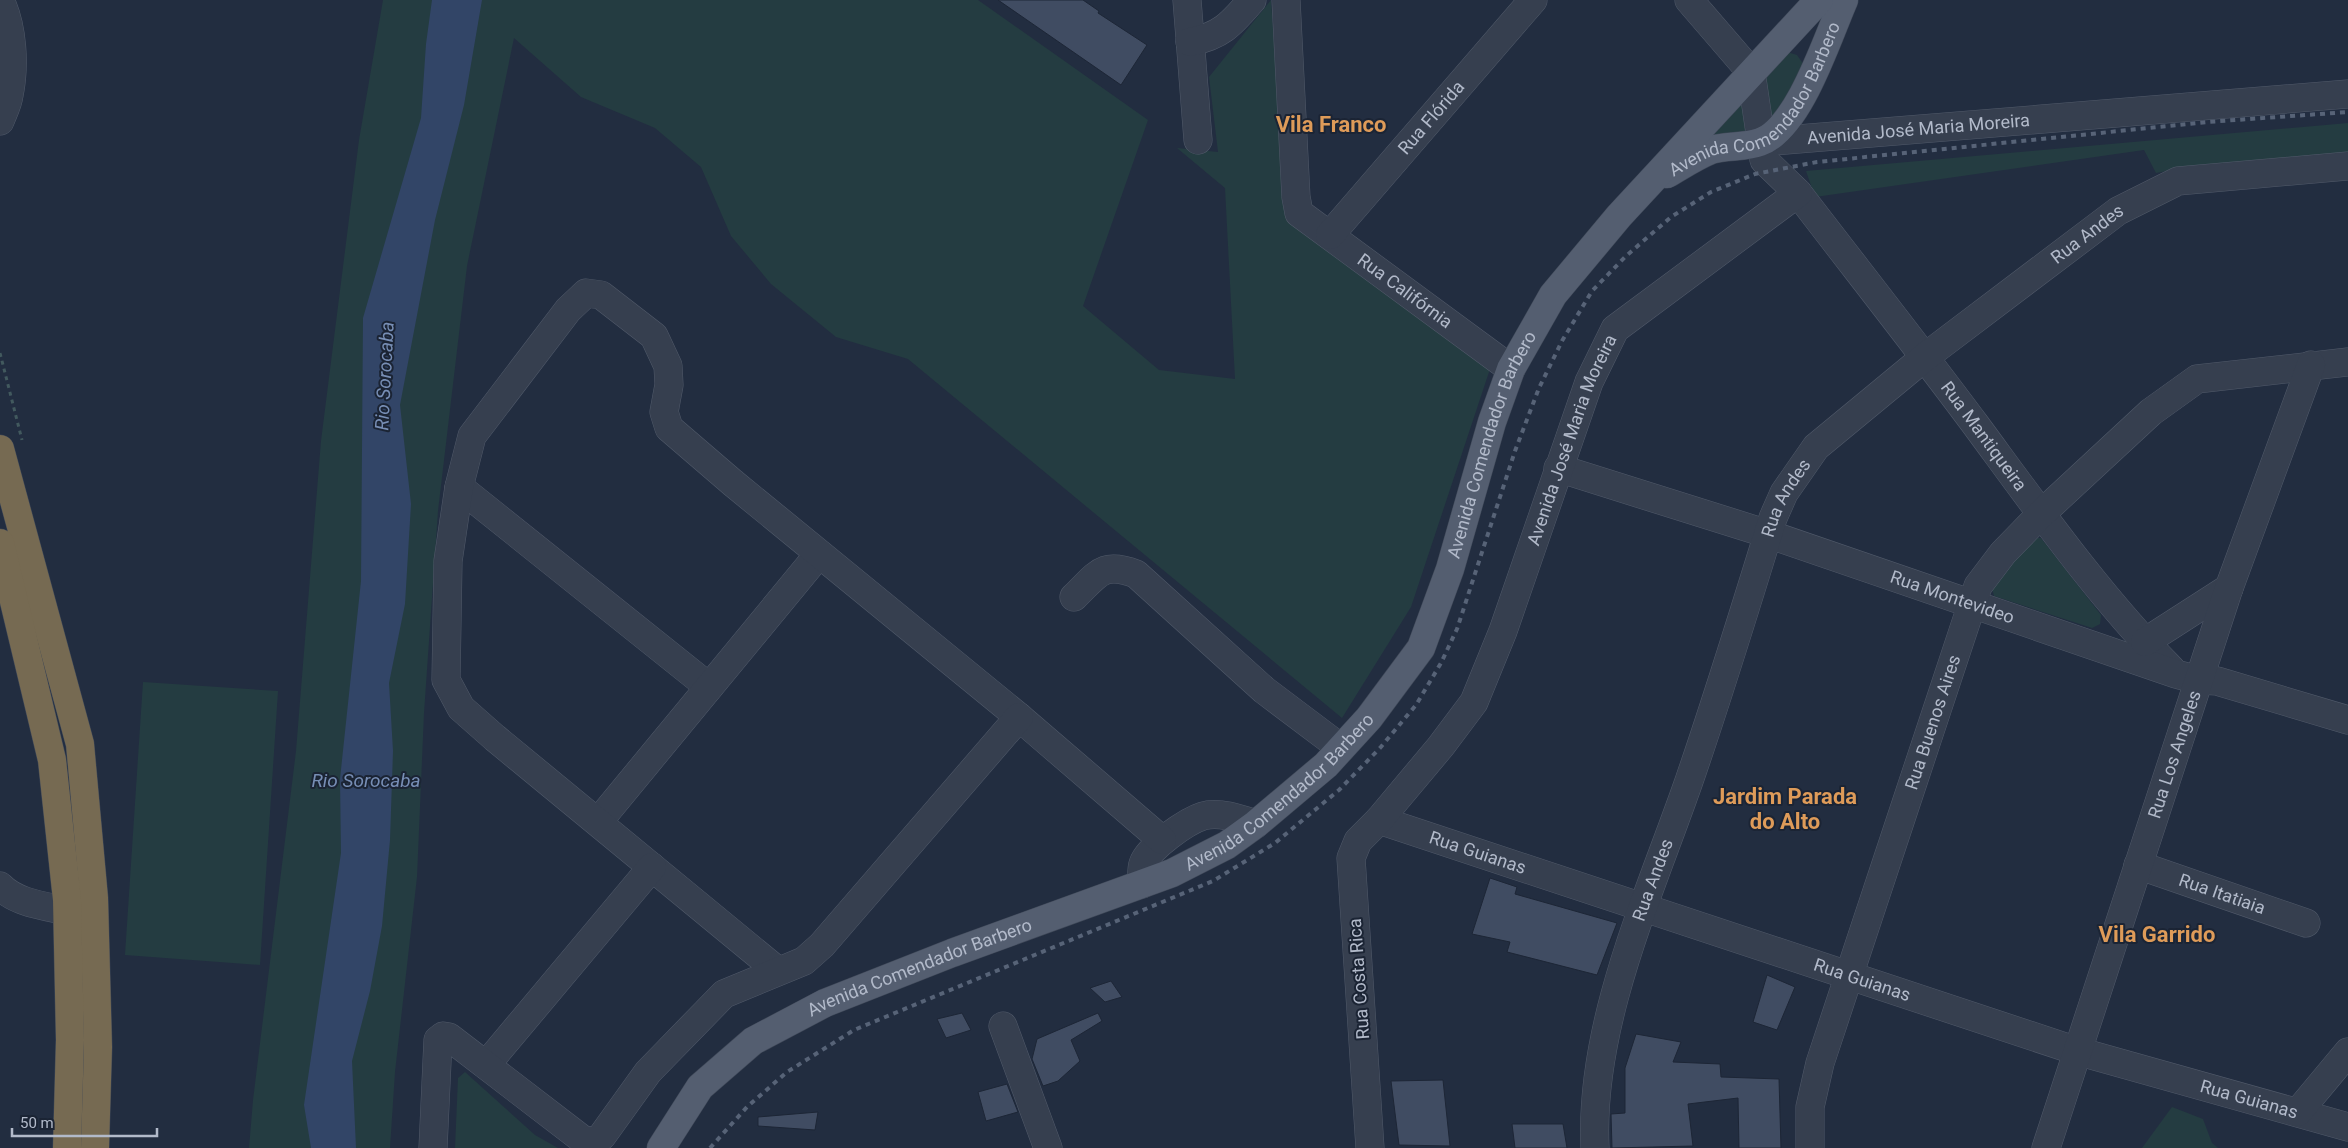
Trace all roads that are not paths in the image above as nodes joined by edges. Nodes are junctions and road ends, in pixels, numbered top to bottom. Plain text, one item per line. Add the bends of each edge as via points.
1 (0, 0) edge
2 (1187, 0) edge
3 (1252, 0) edge
4 (1286, 0) edge
5 (1532, 0) edge
6 (1689, 0) edge
7 (1819, 0) edge
8 (1844, 0) edge
9 (1190, 42) junction
10 (1776, 47) junction
11 (1751, 72) junction
12 (1812, 74) junction
13 (2348, 94) edge
14 (0, 121) edge
15 (1198, 140) dead end
16 (1761, 142) junction
17 (2348, 166) edge
18 (1648, 184) junction
19 (1798, 193) junction
20 (1330, 235) junction
21 (1925, 357) junction
22 (2348, 362) edge
23 (2311, 365) junction
24 (1511, 369) junction
25 (0, 449) edge
26 (1558, 468) junction
27 (459, 487) junction
28 (2041, 514) junction
29 (1768, 534) junction
30 (0, 543) edge
31 (819, 554) junction
32 (2229, 588) junction
33 (1074, 597) dead end
34 (1972, 602) junction
35 (2145, 642) junction
36 (2187, 677) junction
37 (709, 687) junction
38 (1019, 716) junction
39 (2348, 720) edge
40 (1341, 748) junction
41 (1379, 820) junction
42 (598, 822) junction
43 (1256, 824) junction
44 (1162, 840) junction
45 (2138, 864) junction
46 (652, 867) junction
47 (1142, 884) junction
48 (0, 886) edge
49 (1644, 906) junction
50 (67, 910) junction
51 (2306, 924) dead end
52 (778, 971) junction
53 (1848, 975) junction
54 (1003, 1026) dead end
55 (2077, 1051) junction
56 (2348, 1052) edge
57 (486, 1065) junction
58 (2298, 1112) junction
59 (2348, 1127) edge
60 (67, 1148) edge
61 (95, 1148) edge
62 (433, 1148) edge
63 (661, 1148) edge
64 (1048, 1148) edge
65 (1370, 1148) edge
66 (1595, 1148) edge
67 (1810, 1148) edge
68 (2046, 1148) edge

1 - 14 street via 8,21 12,72 9,96
2 - 9 street
3 - 9 street via 1228,28
4 - 20 street, Rua Califórnia via 1296,197 1299,213
5 - 20 street, Rua Flórida
6 - 11 street
7 - 10 main road, Avenida Comendador Barbero
8 - 12 main road, Avenida Comendador Barbero
9 - 15 street
10 - 11 main road, Avenida Comendador Barbero
10 - 12 main road via 1785,44 1802,51 1809,58
11 - 16 street
11 - 18 main road, Avenida Comendador Barbero
12 - 16 main road, Avenida Comendador Barbero via 1792,114
13 - 16 street, Avenida José Maria Moreira
16 - 18 main road, Avenida Comendador Barbero via 1712,150
16 - 19 street via 1764,160
17 - 21 street, Rua Andes via 2178,181 2118,212
18 - 24 main road, Avenida Comendador Barbero via 1553,296
19 - 21 street, Rua Mantiqueira
19 - 26 street, Avenida José Maria Moreira via 1616,328 1589,382
20 - 24 street, Rua Califórnia
21 - 28 street, Rua Mantiqueira
21 - 29 street, Rua Andes via 1816,447 1784,493
22 - 23 street
23 - 28 street, Rua Buenos Aires via 2197,379 2151,412
23 - 32 street, Rua Los Angeles
24 - 40 main road, Avenida Comendador Barbero via 1492,422 1450,569 1421,648 1370,718
25 - 61 highway via 80,744 94,898 98,1047
26 - 29 street, Rua Montevideo
26 - 41 street, Avenida José Maria Moreira via 1503,631 1474,702
27 - 31 street via 472,436 568,310 586,293 601,295 654,336 668,366 669,385 664,412 669,428
27 - 37 street
27 - 42 street via 448,561 446,680 461,708
28 - 34 street, Rua Buenos Aires via 1998,560 1978,586
28 - 35 street, Rua Mantiqueira
29 - 34 street, Rua Montevideo
29 - 49 street, Rua Andes via 1689,780
30 - 50 highway via 52,760
31 - 37 street
31 - 38 street
32 - 35 street
32 - 36 street, Rua Los Angeles
33 - 40 street via 1104,569 1120,568 1136,574 1264,690
34 - 36 street, Rua Montevideo
34 - 53 street, Rua Buenos Aires
35 - 36 street, Rua Mantiqueira
36 - 39 street, Rua Montevideo via 2217,681
36 - 45 street, Rua Los Angeles
37 - 42 street
38 - 44 street
38 - 52 street via 822,945 804,960
40 - 43 main road, Avenida Comendador Barbero via 1326,765
41 - 49 street, Rua Guianas
41 - 65 street, Rua Costa Rica via 1358,841 1351,858
42 - 46 street
43 - 44 street via 1234,816 1203,816
43 - 47 main road, Avenida Comendador Barbero via 1228,845
44 - 47 street via 1142,866
45 - 51 street, Rua Itatiaia
45 - 55 street, Rua Los Angeles
46 - 52 street
46 - 57 street
47 - 63 main road, Avenida Comendador Barbero via 825,1003 753,1041 700,1087
48 - 50 street via 4,891 32,903
49 - 53 street, Rua Guianas
49 - 66 street, Rua Andes via 1602,1053 1594,1117
50 - 60 highway via 70,1040
52 - 57 street via 724,994 648,1072 594,1143 582,1139
53 - 55 street, Rua Guianas
53 - 67 street, Rua Buenos Aires via 1810,1107
54 - 64 street
55 - 58 street, Rua Guianas
55 - 68 street, Rua Los Angeles
56 - 58 street
57 - 62 street via 449,1037 443,1036 438,1040
58 - 59 street, Rua Guianas

